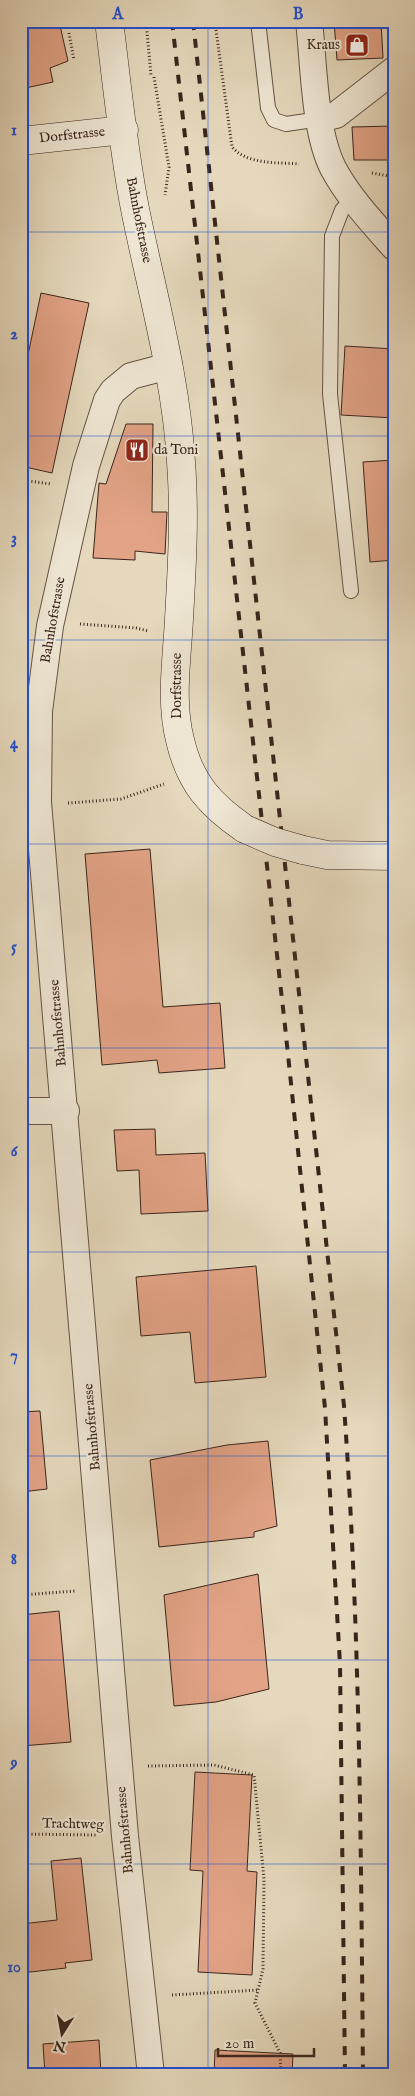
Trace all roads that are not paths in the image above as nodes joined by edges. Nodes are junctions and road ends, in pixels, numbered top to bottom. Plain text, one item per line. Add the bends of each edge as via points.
1 (109, 21) edge
2 (258, 21) edge
3 (309, 21) edge
4 (394, 70) edge
5 (320, 119) junction
6 (124, 130) junction
7 (21, 141) edge
8 (353, 199) junction
9 (394, 247) edge
10 (169, 366) junction
11 (351, 591) dead end
12 (394, 856) edge
13 (21, 1110) edge
14 (66, 1111) junction
15 (151, 2075) edge

1 - 6 street, Bahnhofstrasse
2 - 5 lane via 268,108 274,120 286,124
3 - 5 street
4 - 5 street via 336,115
5 - 8 street via 323,142 333,168
6 - 7 street, Dorfstrasse
6 - 10 street, Bahnhofstrasse via 135,207
8 - 9 street
8 - 11 lane via 342,210 332,236 330,394
10 - 12 street, Dorfstrasse, bridge via 181,461 184,545 176,722 194,780 211,802 245,829 275,842 327,854
10 - 14 street, Bahnhofstrasse via 131,376 107,400 86,466 50,626 38,711 38,802
13 - 14 street
14 - 15 street, Bahnhofstrasse via 125,1836

